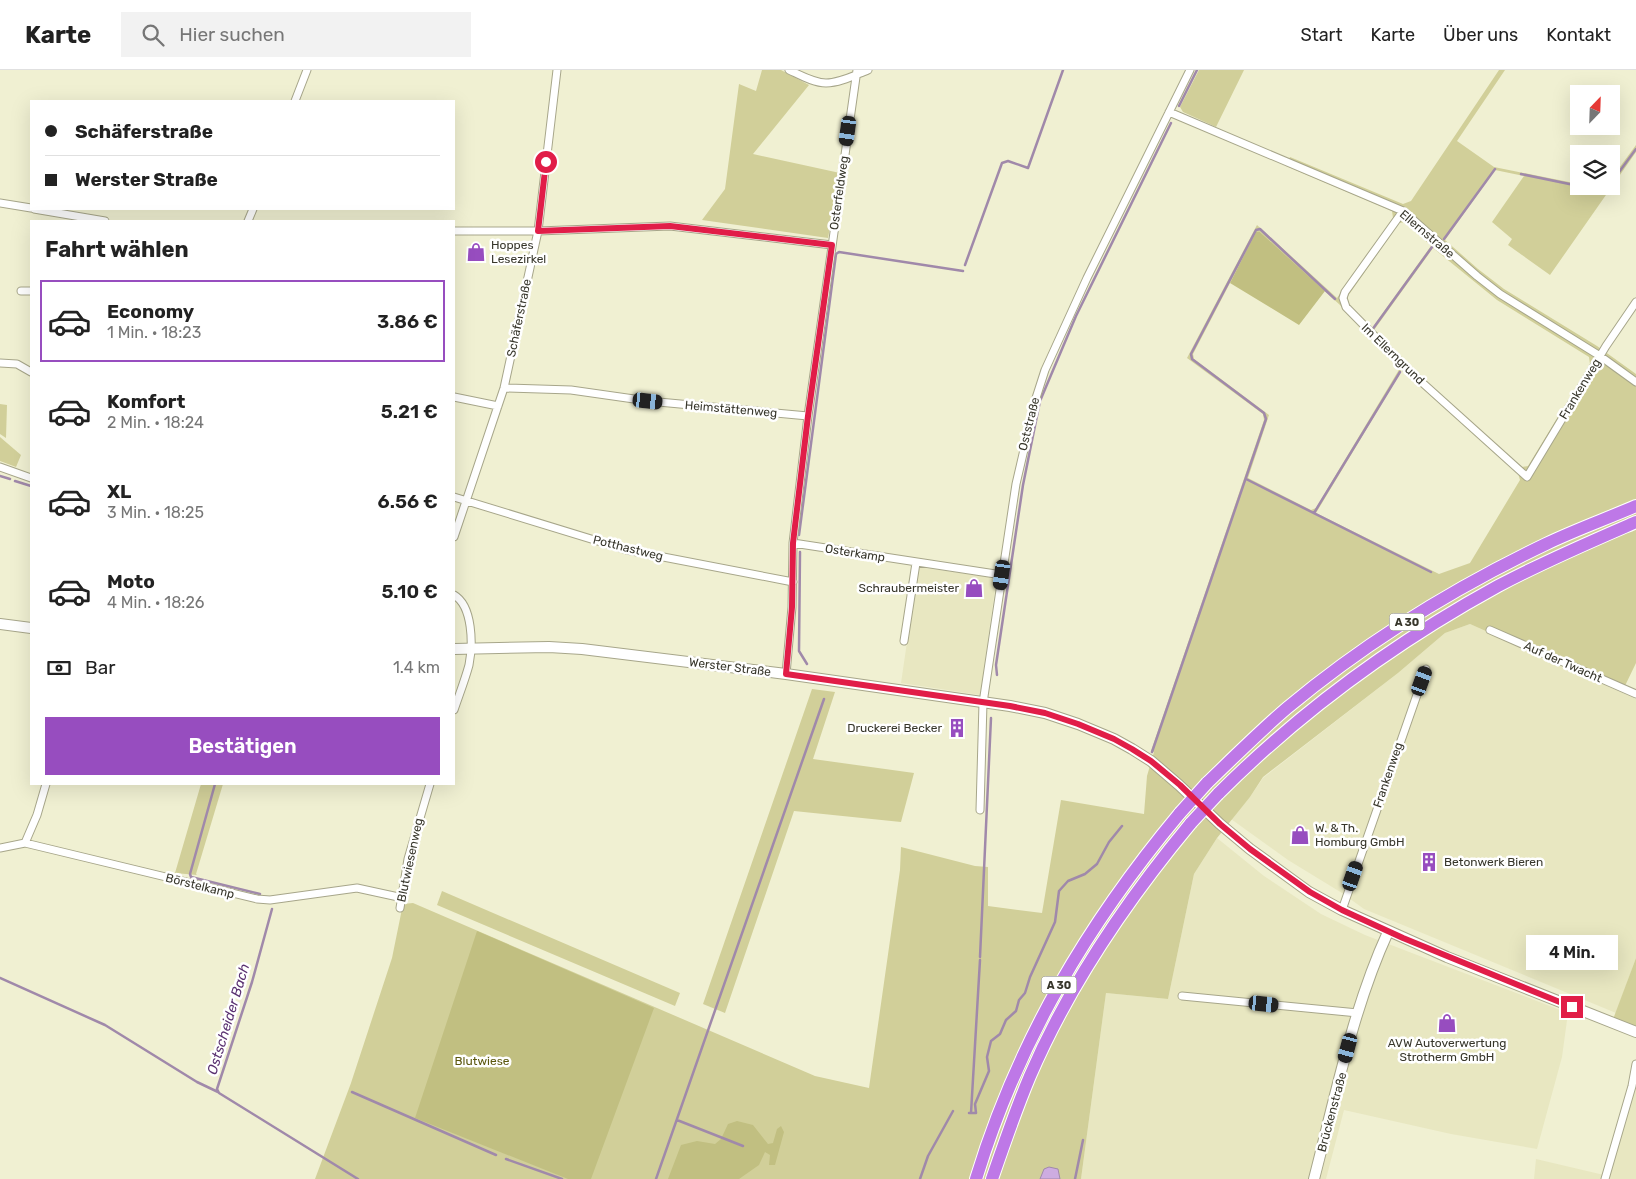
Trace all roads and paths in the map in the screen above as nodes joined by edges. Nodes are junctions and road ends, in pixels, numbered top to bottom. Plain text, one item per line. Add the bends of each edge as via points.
1 (307, 70) edge
2 (557, 70) edge
3 (789, 70) edge
4 (868, 70) edge
5 (1190, 70) edge
6 (856, 72) edge
7 (295, 100) edge
8 (1169, 112) junction
9 (0, 203) edge
10 (30, 208) edge
11 (40, 210) edge
12 (1403, 211) junction
13 (76, 219) edge
14 (90, 220) edge
15 (455, 231) edge
16 (538, 231) junction
17 (832, 245) junction
18 (21, 291) dead end
19 (30, 291) edge
20 (1636, 302) edge
21 (1600, 356) junction
22 (0, 363) edge
23 (30, 371) edge
24 (1636, 382) edge
25 (504, 388) junction
26 (455, 397) edge
27 (498, 406) junction
28 (808, 416) junction
29 (0, 467) edge
30 (1528, 477) joint
31 (30, 478) edge
32 (455, 496) edge
33 (466, 501) junction
34 (1636, 506) edge
35 (1636, 522) edge
36 (455, 534) edge
37 (793, 543) junction
38 (916, 563) junction
39 (1002, 575) junction
40 (792, 582) junction
41 (455, 596) edge
42 (0, 624) edge
43 (30, 628) edge
44 (1490, 630) dead end
45 (904, 641) dead end
46 (455, 648) edge
47 (470, 648) junction
48 (1426, 669) dead end
49 (786, 674) junction
50 (1636, 694) edge
51 (983, 703) junction
52 (455, 707) edge
53 (46, 785) edge
54 (430, 785) edge
55 (980, 810) dead end
56 (26, 843) junction
57 (0, 848) edge
58 (403, 898) junction
59 (400, 908) dead end
60 (1342, 910) junction
61 (1388, 932) junction
62 (1182, 996) dead end
63 (1358, 1013) junction
64 (1635, 1029) edge
65 (1636, 1064) edge
66 (976, 1179) edge
67 (992, 1179) edge
68 (1314, 1179) edge
69 (1605, 1179) edge

1 - 7 street
2 - 16 street, Schäferstraße
3 - 6 street via 826,83
4 - 6 street
5 - 8 street, Oststraße
6 - 17 street, Osterfeldweg
8 - 12 street, Ellernstraße
8 - 39 street, Oststraße via 1045,370 1033,406 1016,484
9 - 10 street
11 - 13 street
12 - 21 street, Ellernstraße via 1500,294
12 - 30 street, Im Ellerngrund via 1345,292 1346,306 1406,368
13 - 14 street
15 - 16 street
16 - 17 street via 670,226
16 - 25 street, Schäferstraße
17 - 28 street, Osterfeldweg
18 - 19 street
20 - 21 street, Frankenweg
21 - 24 street, Ellernstraße
21 - 30 street, Frankenweg
22 - 23 street via 17,364
25 - 27 street, Schäferstraße
25 - 28 street, Heimstättenweg via 571,390 648,401
26 - 27 street
27 - 33 street, Schäferstraße
28 - 37 street, Osterfeldweg
29 - 31 street
32 - 33 street
33 - 36 street, Schäferstraße
33 - 40 street, Potthastweg via 627,550
34 - 66 highway, A 30, bridge via 1546,544 1479,578 1409,620 1287,709 1208,783 1133,871 1051,999 1015,1073
35 - 67 highway, A 30, bridge via 1499,586 1379,658 1290,727 1218,794 1134,896 1075,987 1031,1074
37 - 38 street, Osterkamp
37 - 40 street, Osterfeldweg
38 - 39 street, Osterkamp
38 - 45 street
39 - 51 street, Oststraße
40 - 49 street, Osterfeldweg
41 - 47 street via 469,616
42 - 43 main road
44 - 50 street, Auf der Twacht
46 - 47 main road, Werster Straße
47 - 49 main road, Werster Straße via 549,647
47 - 52 street via 469,664
48 - 60 street, Frankenweg
49 - 51 main road, Werster Straße
51 - 55 street, Oststraße
51 - 60 main road, Werster Straße via 1045,713 1132,749 1180,785 1250,849 1310,892
53 - 56 street
54 - 58 street, Blutwiesenweg via 408,859
56 - 57 street, Börstelkamp
56 - 58 street, Börstelkamp via 257,900 357,888
58 - 59 street, Blutwiesenweg
60 - 61 main road, Werster Straße
61 - 63 main road, Brückenstraße
61 - 64 main road, Werster Straße
62 - 63 street
63 - 68 main road, Brückenstraße
65 - 69 street

